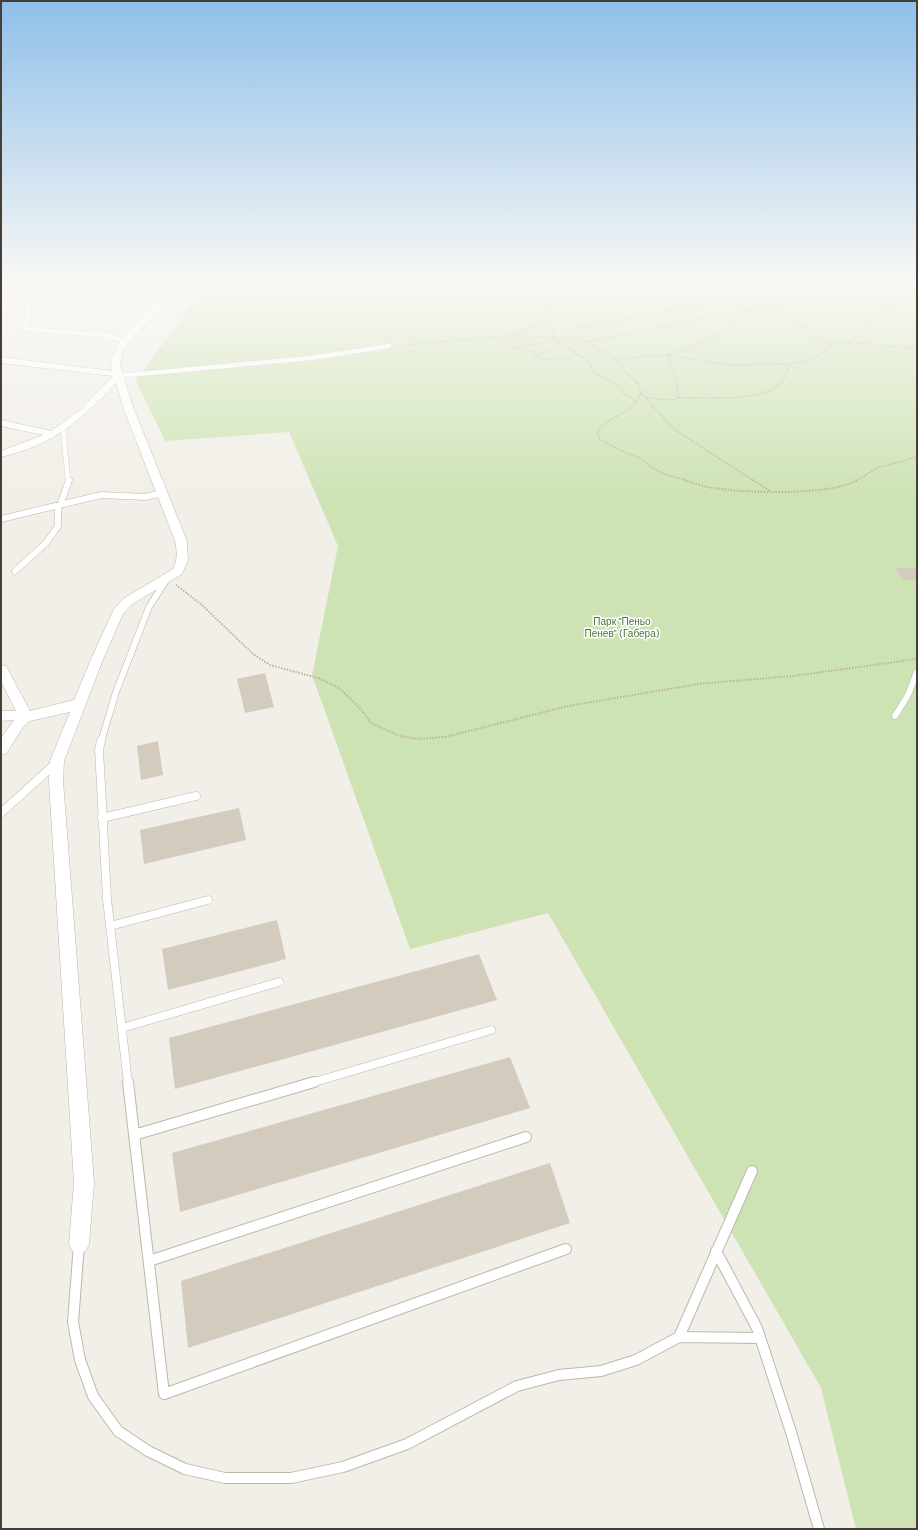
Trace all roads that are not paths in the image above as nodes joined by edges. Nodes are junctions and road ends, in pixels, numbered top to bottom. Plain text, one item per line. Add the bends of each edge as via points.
1 (118, 353) edge
2 (341, 353) edge
3 (1, 360) edge
4 (118, 375) junction
5 (1, 424) edge
6 (63, 428) junction
7 (53, 434) junction
8 (1, 454) edge
9 (162, 493) junction
10 (60, 505) junction
11 (1, 519) edge
12 (15, 571) dead end
13 (167, 579) junction
14 (1, 669) edge
15 (917, 672) edge
16 (80, 703) junction
17 (1, 716) edge
18 (895, 716) dead end
19 (26, 717) junction
20 (1, 750) edge
21 (57, 761) junction
22 (196, 796) dead end
23 (1, 813) edge
24 (102, 818) junction
25 (208, 900) dead end
26 (110, 926) junction
27 (279, 982) dead end
28 (122, 1028) junction
29 (491, 1030) dead end
30 (134, 1135) junction
31 (526, 1137) dead end
32 (752, 1171) dead end
33 (79, 1244) joint
34 (566, 1248) dead end
35 (716, 1251) junction
36 (149, 1262) junction
37 (679, 1337) junction
38 (760, 1338) junction
39 (819, 1529) edge

1 - 4 street via 115,365
2 - 4 lane
3 - 4 street
4 - 6 street via 90,405
4 - 9 street
5 - 7 street
6 - 7 street
6 - 10 lane via 69,479
7 - 8 street
9 - 10 lane via 145,497 101,495
9 - 13 street via 182,541 183,555 178,572
10 - 11 lane
10 - 12 lane via 58,526 52,536
13 - 16 street via 127,602 118,612
13 - 24 lane via 149,607 105,724 99,749
14 - 19 street
15 - 18 lane via 908,695
16 - 19 street
16 - 21 street
17 - 19 street
19 - 20 street via 14,729
21 - 23 lane
21 - 33 street via 56,781 84,1183
22 - 24 lane
24 - 26 lane
25 - 26 lane
26 - 28 lane
27 - 28 lane
28 - 30 lane
29 - 30 lane
30 - 36 lane
31 - 36 lane
32 - 35 lane
33 - 37 lane via 73,1322 80,1360 92,1396 118,1431 148,1450 185,1469 225,1478 291,1478 343,1467 407,1444 517,1386 558,1375 601,1371 636,1360
34 - 36 lane via 164,1394
35 - 37 lane
35 - 38 lane
37 - 38 lane
38 - 39 lane

